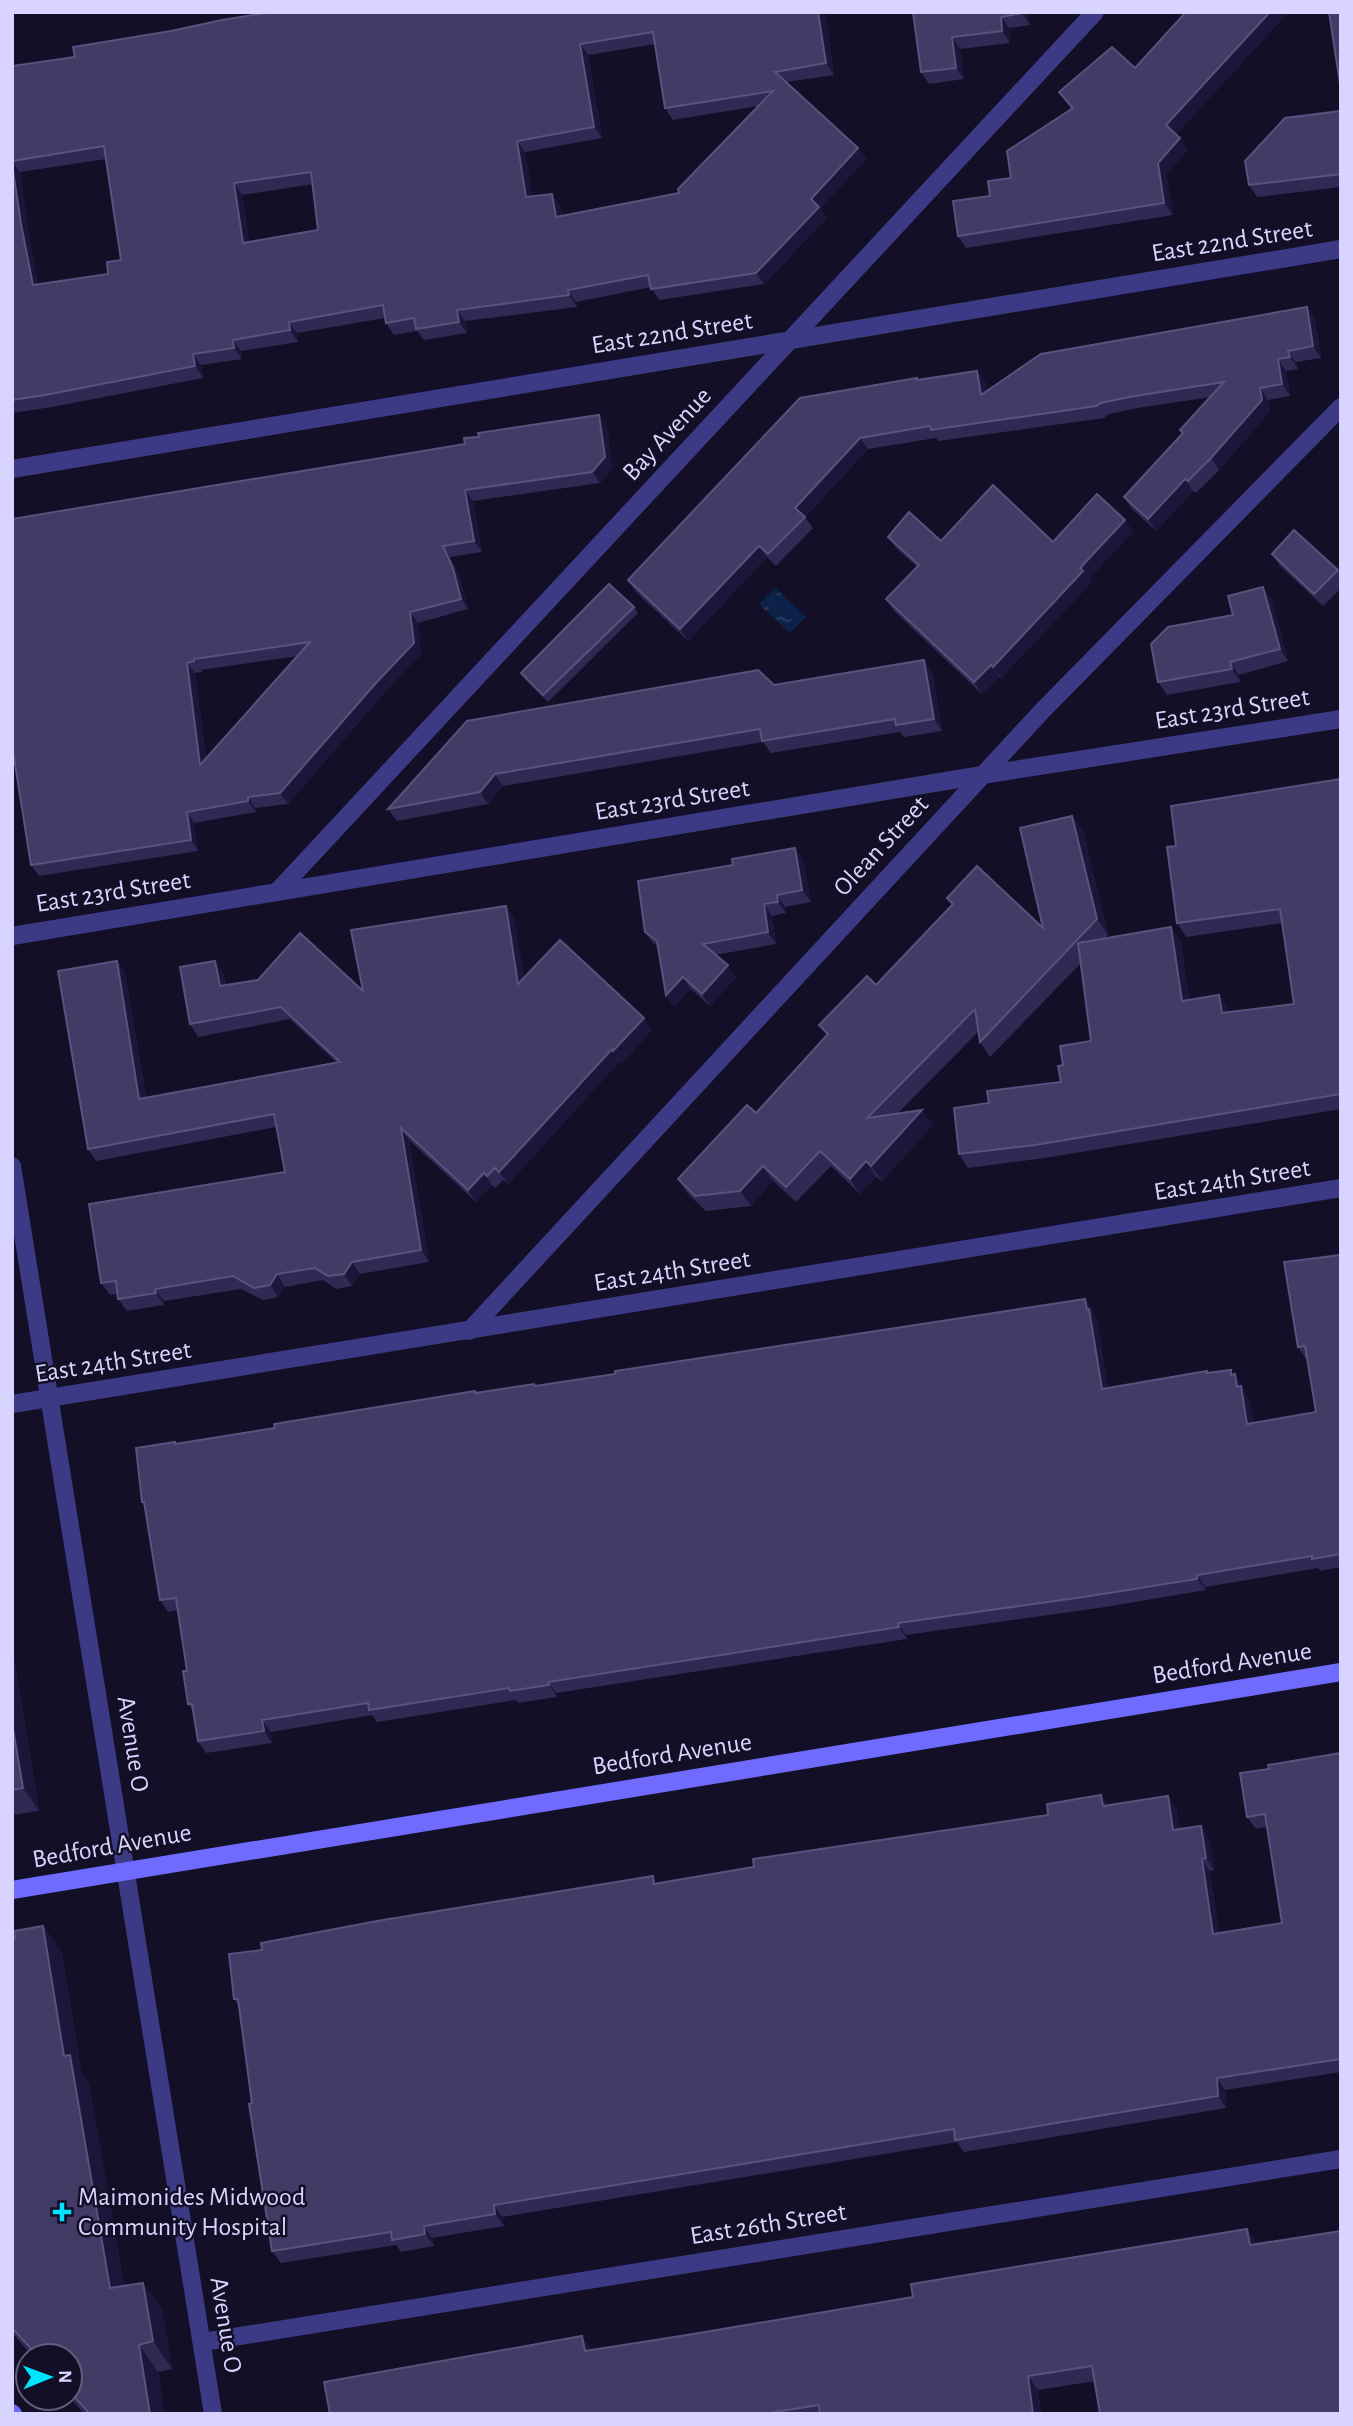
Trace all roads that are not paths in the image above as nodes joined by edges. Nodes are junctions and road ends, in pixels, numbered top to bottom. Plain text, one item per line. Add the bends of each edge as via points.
1 (1095, 12) edge
2 (1341, 249) edge
3 (790, 340) junction
4 (1341, 407) edge
5 (12, 469) edge
6 (1341, 719) edge
7 (982, 775) junction
8 (277, 892) junction
9 (12, 936) edge
10 (12, 1166) edge
11 (1341, 1188) edge
12 (469, 1331) junction
13 (50, 1399) junction
14 (12, 1404) edge
15 (1341, 1672) edge
16 (126, 1870) junction
17 (12, 1890) edge
18 (1341, 2159) edge
19 (203, 2342) junction
20 (213, 2414) edge

1 - 3 street, Bay Avenue
2 - 3 street, East 22nd Street
3 - 5 street, East 22nd Street
3 - 8 street, Bay Avenue
4 - 7 street, Olean Street
6 - 7 street, East 23rd Street
7 - 8 street, East 23rd Street
7 - 12 street, Olean Street
8 - 9 street, East 23rd Street
10 - 13 street, Avenue O
11 - 12 street, East 24th Street
12 - 13 street, East 24th Street
13 - 14 street, East 24th Street
13 - 16 street, Avenue O
15 - 16 main road, Bedford Avenue
16 - 17 main road, Bedford Avenue
16 - 19 street, Avenue O
18 - 19 street, East 26th Street
19 - 20 street, Avenue O

